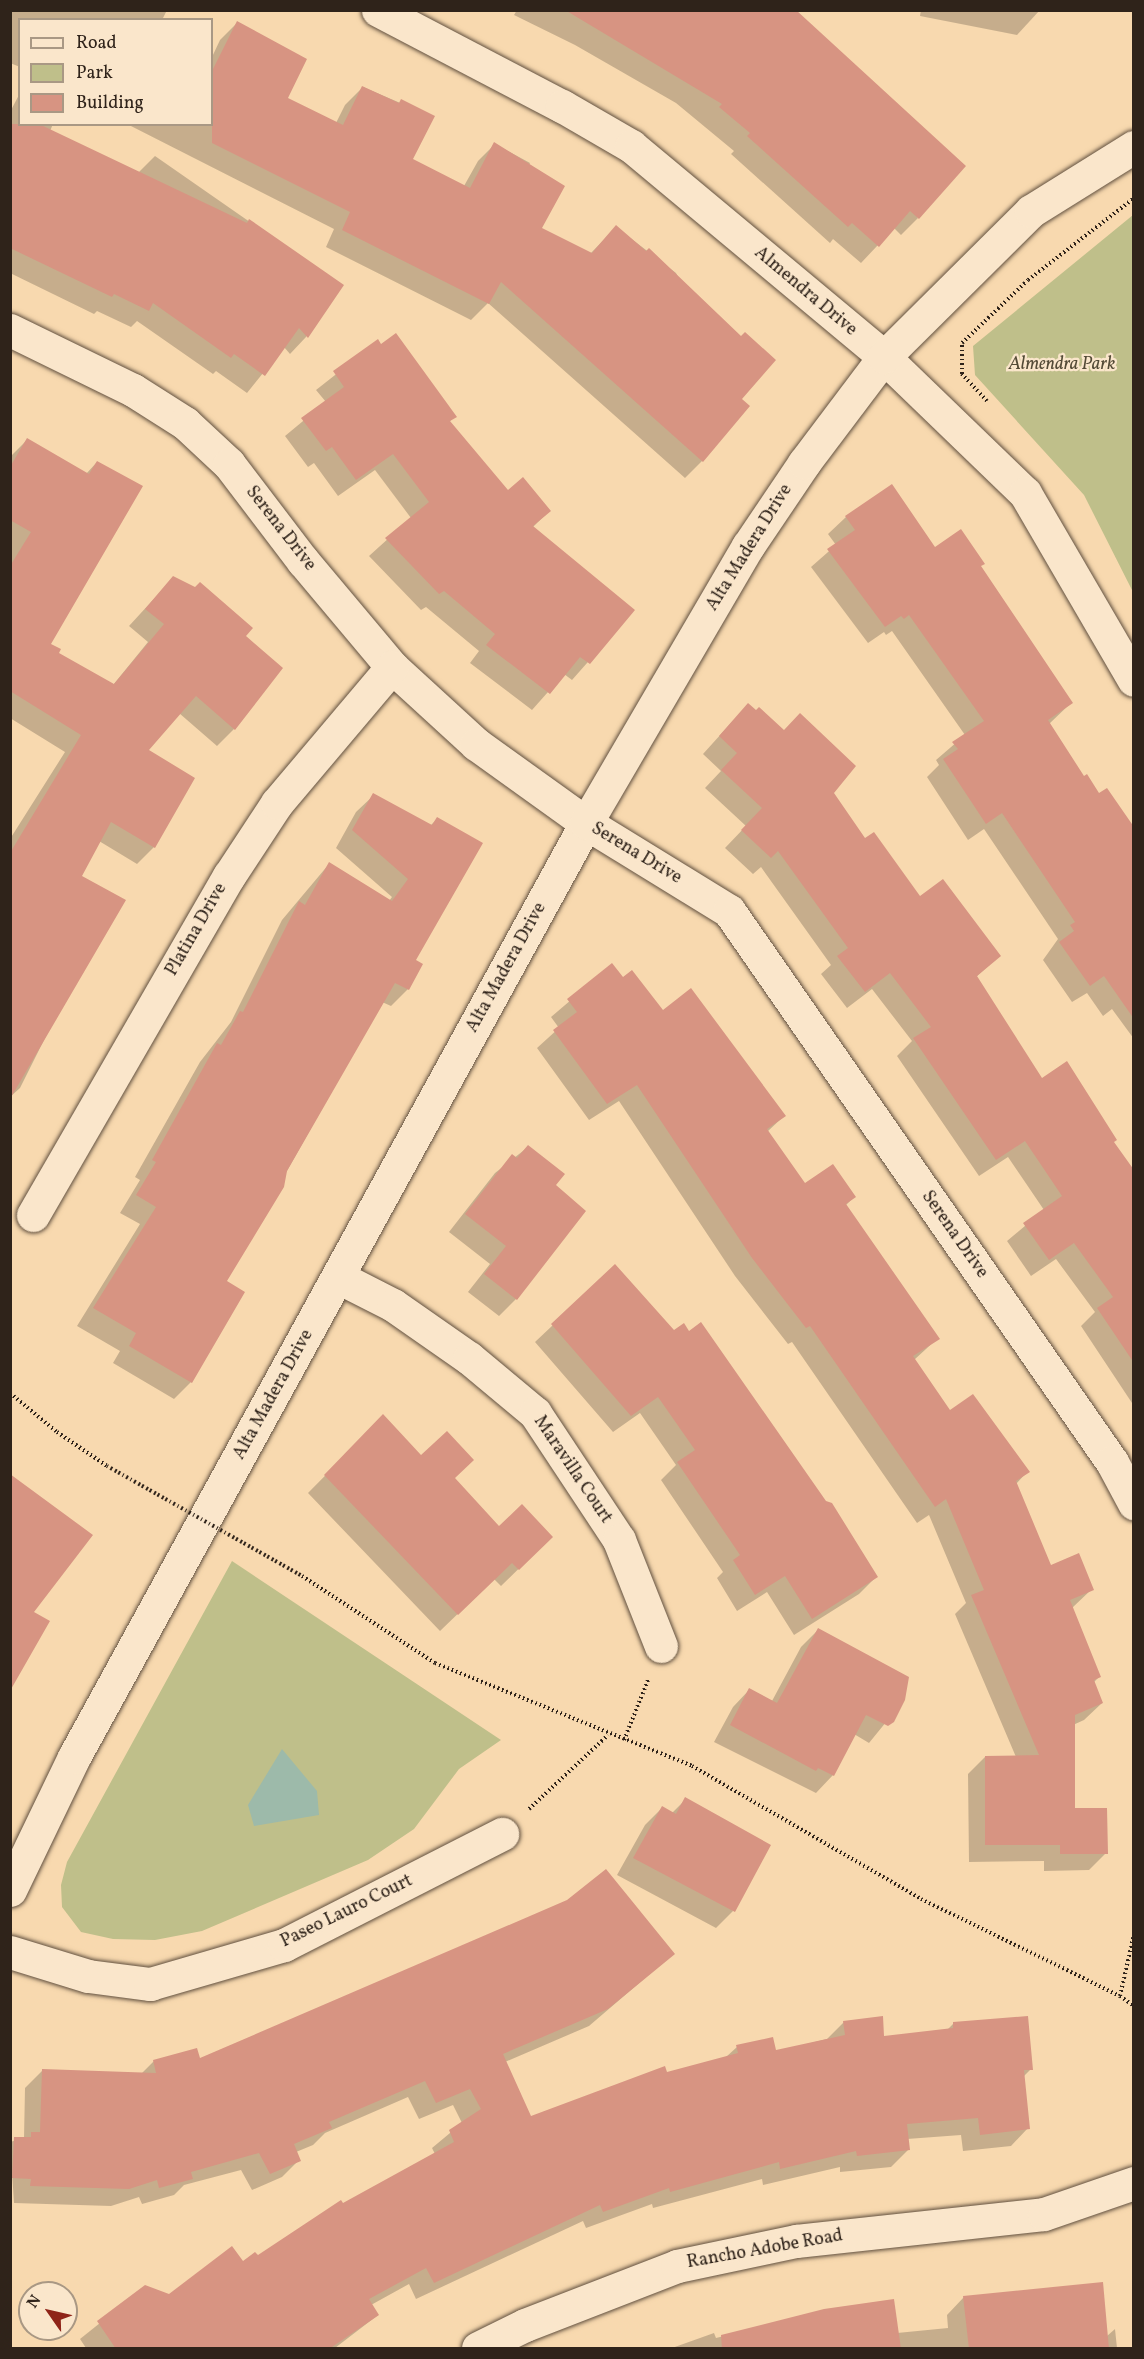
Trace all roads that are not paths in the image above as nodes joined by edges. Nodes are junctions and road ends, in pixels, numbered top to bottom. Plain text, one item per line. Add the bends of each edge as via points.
1 (378, 10) edge
2 (1134, 147) edge
3 (10, 330) edge
4 (884, 357) junction
5 (392, 667) junction
6 (1134, 680) edge
7 (586, 823) junction
8 (33, 1215) dead end
9 (338, 1277) junction
10 (1134, 1503) edge
11 (662, 1646) road end
12 (502, 1834) road end
13 (10, 1890) edge
14 (10, 1952) edge
15 (1134, 2182) edge
16 (478, 2349) edge

1 - 4 street, Almendra Drive via 631,146
2 - 4 street, Alta Madera Drive via 1031,212
3 - 5 street, Serena Drive via 133,390 185,423 229,464 303,561
4 - 6 street, Almendra Drive via 1025,493
4 - 7 street, Alta Madera Drive via 804,463 748,546
5 - 7 street, Serena Drive via 476,744
5 - 8 street, Platina Drive via 277,803 229,876
7 - 9 street, Alta Madera Drive
7 - 10 street, Serena Drive via 729,911 1105,1452
9 - 11 street, Maravilla Court via 393,1305 535,1413 619,1540
9 - 13 street, Alta Madera Drive via 74,1757
12 - 14 street, Paseo Lauro Court via 284,1945 150,1984 88,1976
15 - 16 street, Rancho Adobe Road via 1044,2214 796,2241 677,2266 525,2325

